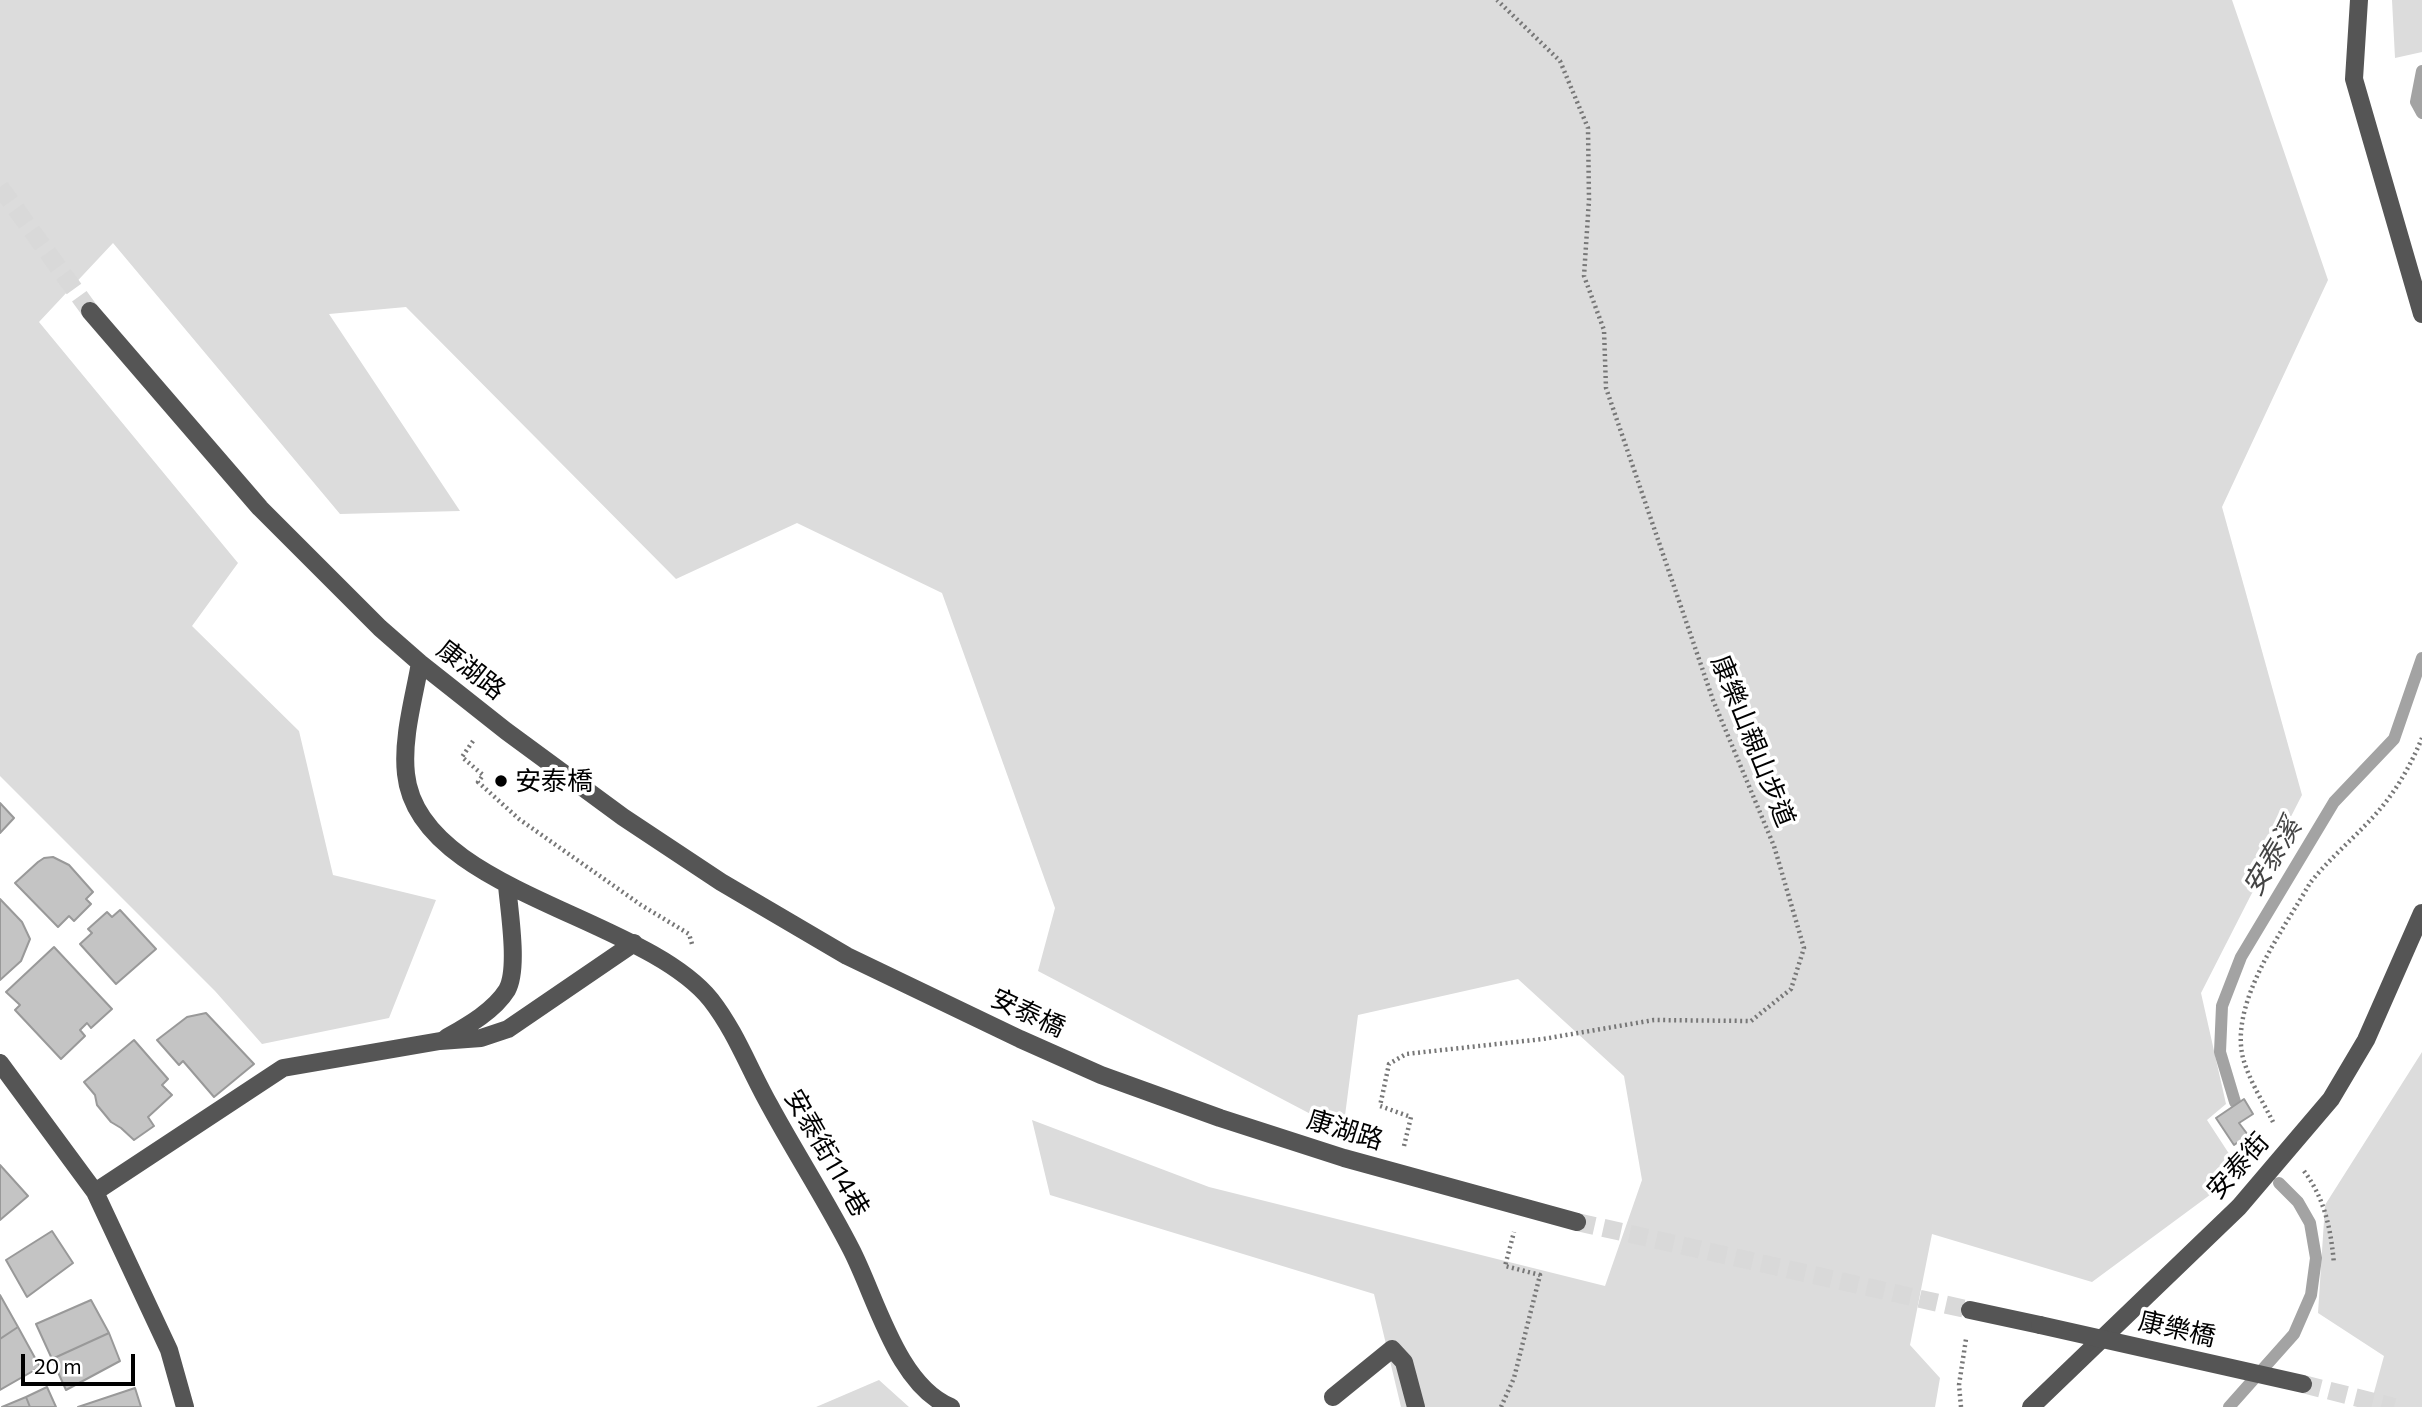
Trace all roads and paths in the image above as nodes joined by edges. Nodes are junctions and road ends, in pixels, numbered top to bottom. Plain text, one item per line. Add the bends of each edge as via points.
1 (1497, 0) edge
2 (2359, 0) edge
3 (90, 311) tunnel mouth
4 (2422, 314) edge
5 (420, 663) junction
6 (489, 718) junction
7 (2422, 738) edge
8 (506, 885) junction
9 (2422, 913) edge
10 (634, 943) junction
11 (693, 947) dead end
12 (895, 980) joint
13 (2241, 1038) dead end
14 (440, 1041) junction
15 (0, 1063) edge
16 (1101, 1075) joint
17 (1398, 1174) junction
18 (95, 1192) junction
19 (1520, 1207) junction
20 (1577, 1222) tunnel mouth
21 (1970, 1310) joint
22 (2303, 1384) tunnel mouth
23 (1333, 1397) dead end
24 (185, 1407) edge
25 (951, 1407) edge
26 (1416, 1407) edge
27 (1501, 1407) edge
28 (1961, 1407) edge
29 (2031, 1407) edge

1 - 17 path, 康樂山親山步道 via 1560,61 1588,128 1590,201 1584,276 1604,330 1606,388 1713,700 1774,846 1804,948 1791,989 1751,1021 1654,1020 1544,1039 1406,1054 1389,1065 1380,1106 1411,1117
2 - 4 street via 2354,79
3 - 5 street, 康湖路 via 260,508
5 - 6 street, 康湖路
5 - 8 street, 安泰街114巷 via 407,746 406,774 413,801 428,826
6 - 11 path via 462,757 484,775 478,782 519,820 689,934
6 - 12 street, 康湖路 via 623,817 721,881
7 - 13 path via 2395,790 2310,883 2257,977
8 - 10 street, 安泰街114巷
8 - 14 street via 513,946 507,990 485,1013
9 - 29 street, 安泰街 via 2366,1040 2331,1099 2239,1207
10 - 14 street via 508,1029 481,1038
10 - 25 street, 安泰街114巷 via 686,975 710,999 852,1250 908,1369 927,1391
12 - 16 street, 安泰橋
14 - 18 street via 283,1068
15 - 18 street
16 - 17 street, 康湖路
17 - 19 street, 康湖路
18 - 24 street via 170,1350
19 - 20 street, 康湖路
19 - 27 path via 1505,1266 1540,1275 1514,1378
21 - 22 street, 康樂橋, bridge
21 - 28 path via 1959,1385
23 - 26 street via 1392,1349 1404,1362

